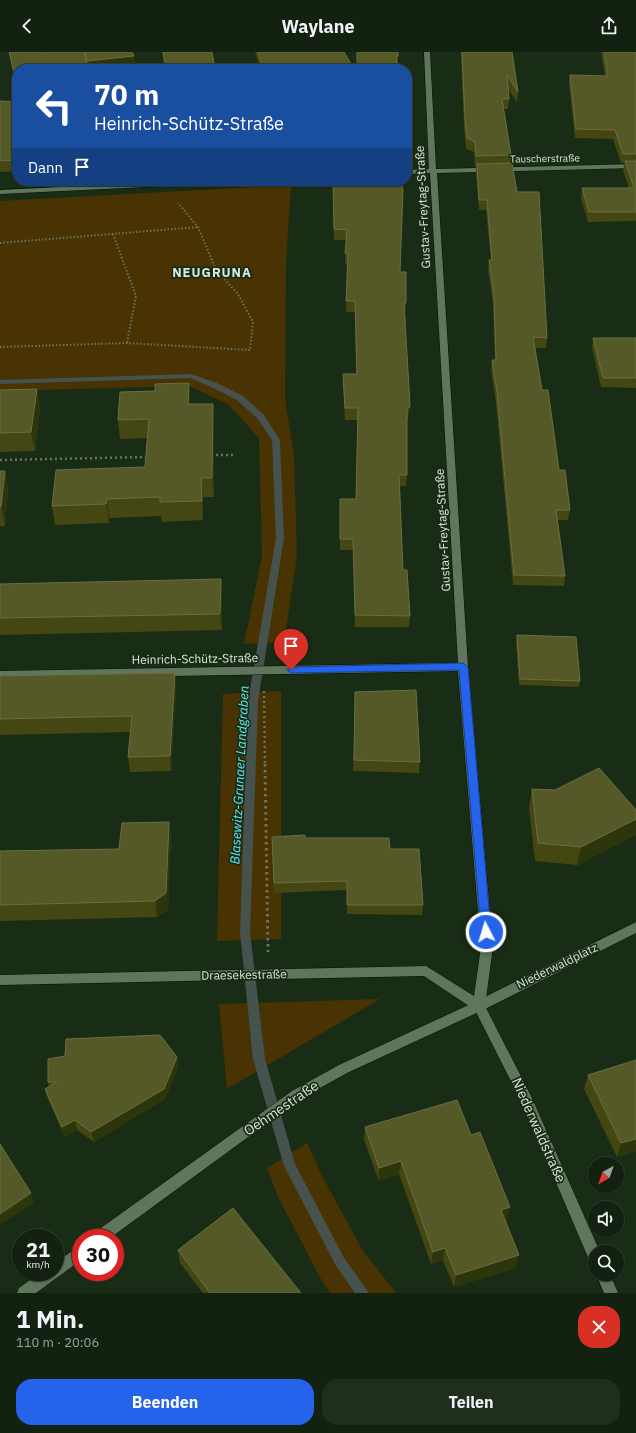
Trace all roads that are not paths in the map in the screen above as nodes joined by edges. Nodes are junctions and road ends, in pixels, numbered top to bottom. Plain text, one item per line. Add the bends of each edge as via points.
1 (427, 52) edge
2 (636, 166) edge
3 (433, 171) junction
4 (412, 172) edge
5 (122, 186) edge
6 (0, 192) edge
7 (463, 667) junction
8 (0, 675) edge
9 (636, 927) edge
10 (0, 980) edge
11 (479, 1006) junction
12 (111, 1229) edge
13 (590, 1245) edge
14 (40, 1281) edge
15 (605, 1281) edge
16 (24, 1293) edge
17 (611, 1293) edge

1 - 3 street, Gustav-Freytag-Straße
2 - 3 street, Tauscherstraße
3 - 4 street, Tauscherstraße
3 - 7 street, Gustav-Freytag-Straße
5 - 6 street
7 - 8 street, Heinrich-Schütz-Straße
7 - 11 street, Gustav-Freytag-Straße via 488,947
9 - 11 street, Niederwaldplatz
10 - 11 street, Draesekestraße via 426,972
11 - 12 street, Oehmestraße via 342,1069 296,1095
11 - 13 street, Niederwaldstraße via 527,1100
14 - 16 street
15 - 17 street

